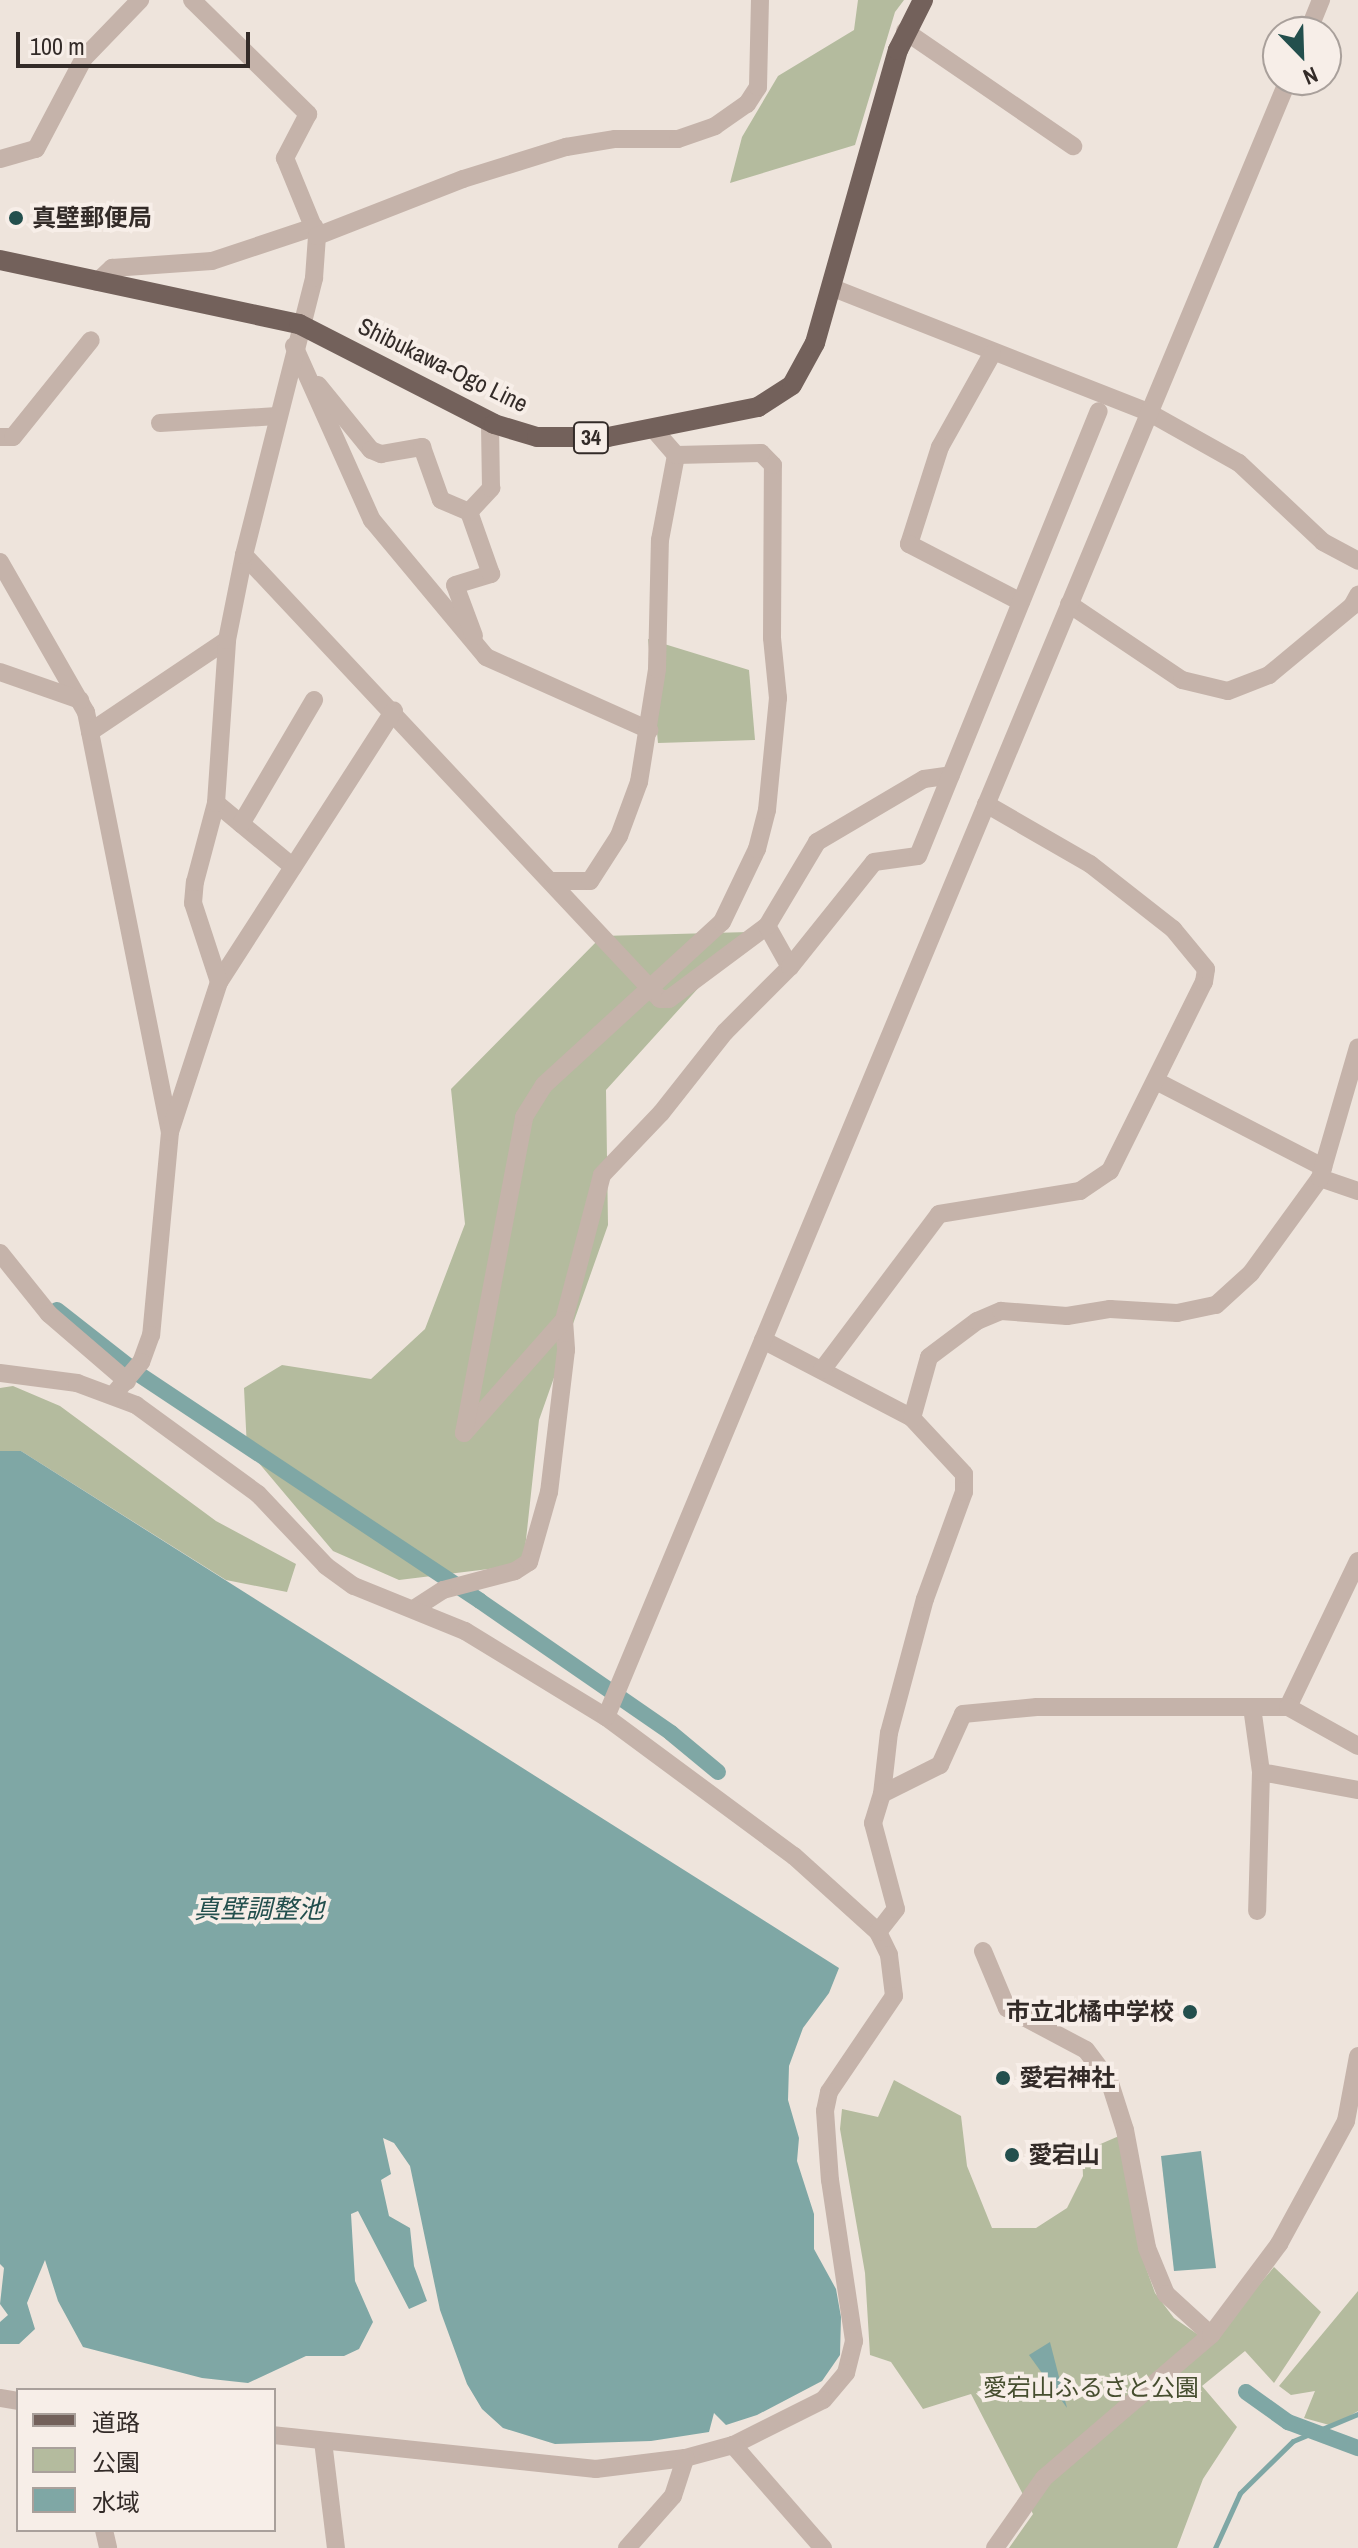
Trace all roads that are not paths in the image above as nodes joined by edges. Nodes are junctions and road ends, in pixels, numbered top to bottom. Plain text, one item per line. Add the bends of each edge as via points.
1 (140, 0) edge
2 (192, 0) edge
3 (760, 0) edge
4 (923, 0) edge
5 (905, 31) junction
6 (1281, 96) edge
7 (1073, 146) dead end
8 (0, 159) edge
9 (315, 231) junction
10 (1, 265) edge
11 (97, 282) junction
12 (833, 288) junction
13 (299, 324) junction
14 (91, 340) dead end
15 (294, 346) junction
16 (992, 354) junction
17 (313, 386) junction
18 (1099, 411) dead end
19 (1148, 412) junction
20 (277, 416) junction
21 (490, 422) junction
22 (160, 423) dead end
23 (654, 430) junction
24 (0, 437) edge
25 (676, 455) junction
26 (469, 512) junction
27 (244, 555) junction
28 (1358, 561) edge
29 (0, 562) edge
30 (1358, 595) edge
31 (1021, 602) junction
32 (1069, 604) junction
33 (227, 640) junction
34 (477, 647) junction
35 (0, 672) edge
36 (80, 700) junction
37 (314, 700) dead end
38 (394, 710) junction
39 (649, 730) junction
40 (90, 732) junction
41 (951, 775) junction
42 (216, 803) junction
43 (986, 804) junction
44 (241, 824) junction
45 (293, 867) junction
46 (553, 881) junction
47 (767, 926) junction
48 (790, 967) junction
49 (219, 982) junction
50 (650, 991) junction
51 (1358, 1047) edge
52 (1158, 1082) junction
53 (170, 1132) junction
54 (1322, 1172) junction
55 (1358, 1191) edge
56 (0, 1253) edge
57 (564, 1320) junction
58 (763, 1340) junction
59 (822, 1370) junction
60 (0, 1373) edge
61 (128, 1378) junction
62 (912, 1418) junction
63 (1356, 1572) edge
64 (414, 1609) junction
65 (1252, 1707) junction
66 (1288, 1707) junction
67 (606, 1717) junction
68 (1358, 1746) edge
69 (1261, 1772) junction
70 (1358, 1790) edge
71 (882, 1794) junction
72 (1257, 1911) dead end
73 (878, 1932) junction
74 (983, 1951) dead end
75 (1358, 2056) edge
76 (1211, 2335) junction
77 (276, 2435) edge
78 (323, 2441) junction
79 (733, 2445) junction
80 (685, 2458) junction
81 (336, 2548) edge
82 (627, 2548) edge
83 (823, 2548) edge
84 (995, 2548) edge

1 - 8 street via 84,58 36,149
2 - 9 street via 308,114 285,158
3 - 9 street via 758,87 747,104 715,126 678,139 615,139 566,147
4 - 5 main road, Shibukawa-Ogo Line / 34
5 - 7 street
5 - 12 main road, Shibukawa-Ogo Line / 34
6 - 19 street
9 - 11 street via 212,261 112,268
9 - 13 street via 314,278
10 - 11 main road, Shibukawa-Ogo Line / 34
11 - 13 main road, Shibukawa-Ogo Line / 34
12 - 16 street
12 - 23 main road, Shibukawa-Ogo Line / 34 via 815,343 792,385 758,407
13 - 15 street
13 - 21 main road, Shibukawa-Ogo Line / 34
14 - 24 street via 13,437
15 - 17 street
15 - 20 street
16 - 19 street
16 - 31 street via 940,447 909,544
17 - 26 street via 322,385 371,450 381,454 422,447 441,500
17 - 34 street via 372,520
18 - 31 street
19 - 28 street via 1239,463 1323,542
19 - 32 street
20 - 22 street
20 - 27 street
21 - 23 main road, Shibukawa-Ogo Line / 34 via 537,437 570,440
21 - 26 street via 491,488
23 - 25 street
25 - 39 street via 660,540 657,669
25 - 50 street via 761,453 773,465 772,638 778,698 767,810 740,889 722,922
26 - 34 street via 491,574 455,585
27 - 33 street
27 - 38 street
29 - 36 street
30 - 32 street via 1352,606 1269,675 1228,691 1182,680
31 - 41 street
32 - 43 street
33 - 40 street
33 - 42 street
34 - 39 street via 486,657
35 - 36 street
36 - 40 street
37 - 44 street
38 - 45 street
38 - 46 street
39 - 46 street via 639,782 619,836 590,881
40 - 53 street
41 - 47 street via 924,779 817,842
41 - 48 street via 918,856 874,862
42 - 44 street
42 - 49 street via 193,903
43 - 52 street via 1090,864 1173,929 1206,969
43 - 58 street
44 - 45 street
45 - 49 street
46 - 50 street
47 - 48 street
47 - 50 street via 669,999
48 - 57 street via 725,1032 661,1113 602,1175
49 - 53 street
50 - 57 street via 544,1085 524,1117 464,1433
51 - 54 street
52 - 54 street
52 - 59 street via 1110,1171 1094,1185 939,1214
53 - 61 street via 151,1335
54 - 55 street
54 - 62 street via 1251,1273 1216,1305 1177,1313 1110,1309 1067,1316 1001,1311 977,1321 929,1357
56 - 61 street via 49,1314
57 - 64 street via 566,1350 537,1547 529,1562 515,1571 443,1590
58 - 59 street
58 - 67 street
59 - 62 street
60 - 61 street
61 - 64 street via 258,1494 326,1566 378,1598
62 - 71 street via 964,1474 964,1492 925,1599 889,1733
63 - 66 street
64 - 67 street via 508,1654
65 - 66 street
65 - 69 street
65 - 71 street via 1037,1707 963,1714 940,1765
66 - 68 street
67 - 73 street via 794,1856
69 - 70 street
69 - 72 street
71 - 73 street via 873,1823 896,1909
73 - 79 street via 889,1955 894,1996 829,2092 825,2111 854,2341 846,2373 823,2400
74 - 76 street via 1007,2008 1086,2050 1109,2080 1125,2130 1147,2248 1166,2294
75 - 76 street via 1346,2121 1322,2173 1279,2244
76 - 84 street via 1044,2478
77 - 78 street
78 - 80 street via 596,2469
78 - 81 street
79 - 80 street
79 - 83 street
80 - 82 street via 673,2496

